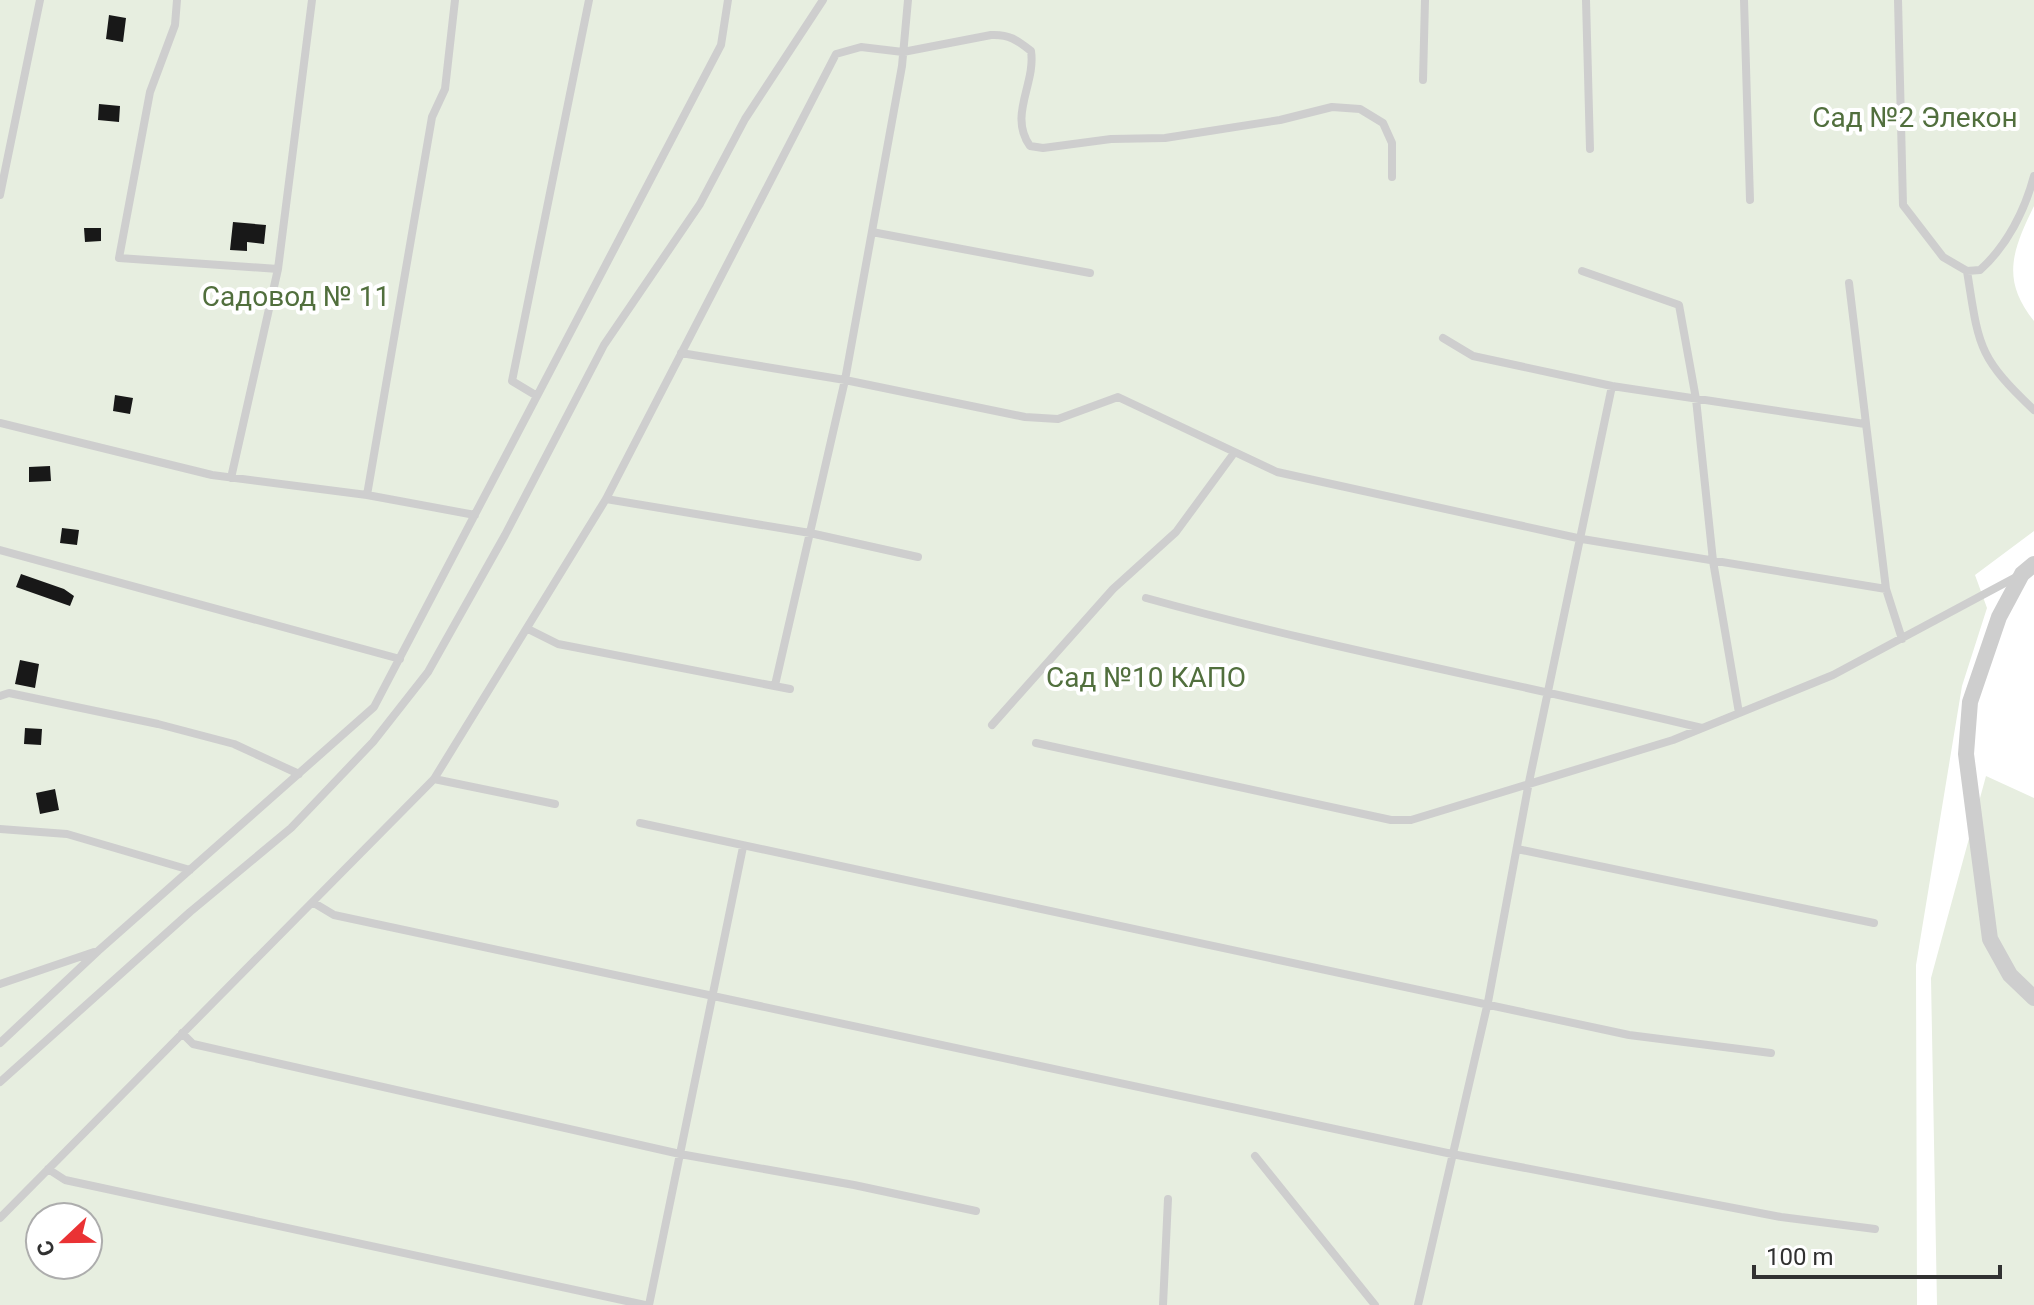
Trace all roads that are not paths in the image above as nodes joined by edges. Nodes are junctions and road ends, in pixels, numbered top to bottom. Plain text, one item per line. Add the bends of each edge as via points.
1 (40, 0) edge
2 (177, 0) edge
3 (312, 0) edge
4 (455, 0) edge
5 (589, 0) edge
6 (728, 0) edge
7 (823, 0) edge
8 (908, 0) edge
9 (1425, 0) edge
10 (1586, 0) edge
11 (1744, 0) edge
12 (1898, 0) edge
13 (903, 52) junction
14 (1423, 80) dead end
15 (1590, 149) dead end
16 (2034, 176) edge
17 (1392, 177) dead end
18 (0, 195) edge
19 (1750, 200) dead end
20 (872, 232) junction
21 (278, 269) junction
22 (1582, 271) dead end
23 (1967, 271) junction
24 (1090, 273) dead end
25 (1849, 283) dead end
26 (1443, 338) dead end
27 (681, 353) junction
28 (845, 380) junction
29 (1612, 386) junction
30 (537, 396) junction
31 (1696, 399) junction
32 (2034, 410) edge
33 (0, 423) edge
34 (1865, 424) junction
35 (1234, 453) junction
36 (231, 478) junction
37 (367, 495) junction
38 (606, 499) junction
39 (475, 515) junction
40 (810, 533) junction
41 (1582, 539) junction
42 (0, 550) edge
43 (918, 557) dead end
44 (1713, 561) junction
45 (2028, 569) edge
46 (1886, 589) junction
47 (1146, 598) dead end
48 (528, 629) junction
49 (1902, 639) junction
50 (400, 659) junction
51 (775, 685) junction
52 (790, 689) dead end
53 (1551, 691) junction
54 (3, 693) edge
55 (1739, 713) junction
56 (992, 725) dead end
57 (1703, 728) junction
58 (1036, 743) dead end
59 (299, 774) junction
60 (434, 779) junction
61 (1529, 782) junction
62 (555, 804) dead end
63 (640, 823) dead end
64 (0, 829) edge
65 (743, 847) junction
66 (1517, 849) junction
67 (190, 870) junction
68 (314, 903) junction
69 (1874, 923) dead end
70 (98, 951) junction
71 (0, 984) edge
72 (714, 996) junction
73 (2034, 998) edge
74 (1488, 1002) junction
75 (182, 1033) junction
76 (0, 1043) edge
77 (1771, 1053) dead end
78 (0, 1082) edge
79 (680, 1154) junction
80 (1452, 1154) junction
81 (1255, 1156) dead end
82 (48, 1169) junction
83 (1168, 1199) dead end
84 (976, 1211) dead end
85 (0, 1218) edge
86 (1875, 1229) dead end
87 (647, 1305) edge
88 (1163, 1305) edge
89 (1375, 1305) edge
90 (1418, 1305) edge

1 - 18 lane
2 - 21 lane via 175,25 150,92 119,258
3 - 21 lane
4 - 37 lane via 445,89 432,117
5 - 30 lane via 512,381
6 - 30 lane via 721,45
7 - 78 lane via 745,119 700,204 604,345 428,672 373,742 291,828
8 - 13 lane
9 - 14 lane
10 - 15 lane
11 - 19 lane
12 - 23 lane via 1903,205 1943,257
13 - 17 lane via 991,35 1016,39 1031,51 1033,67 1020,124 1030,146 1165,138 1332,107 1360,109 1383,123 1392,143
13 - 20 lane
13 - 27 lane via 861,47 836,54
16 - 23 lane via 2027,202 1994,257 1980,270
20 - 24 lane
20 - 28 lane
21 - 36 lane
22 - 31 lane via 1679,305
23 - 32 lane via 1978,343 1997,375
25 - 34 lane
26 - 29 lane via 1473,356
27 - 28 lane
27 - 38 lane
28 - 35 lane via 1025,417 1058,419 1118,397
28 - 40 lane
29 - 31 lane
29 - 41 lane
30 - 39 lane
31 - 34 lane
31 - 44 lane
33 - 36 lane
34 - 46 lane
35 - 41 lane via 1277,472
35 - 56 lane via 1176,532 1113,589
36 - 37 lane
37 - 39 lane
38 - 40 lane
38 - 48 lane
39 - 50 lane
40 - 43 lane
40 - 51 lane
41 - 44 lane
41 - 53 lane
42 - 50 lane
44 - 46 lane
44 - 55 lane
45 - 49 lane
45 - 73 street via 1999,617 1970,702 1966,754 1990,939 2010,975
46 - 49 lane
47 - 53 lane via 1279,635
48 - 51 lane via 558,644
48 - 60 lane
49 - 55 lane via 1833,675
50 - 59 lane via 374,707
51 - 52 lane
53 - 57 lane
53 - 61 lane
54 - 59 lane via 234,744
55 - 57 lane
57 - 61 lane
58 - 61 lane via 1391,820 1411,820
59 - 67 lane
60 - 62 lane
60 - 68 lane
61 - 66 lane
63 - 65 lane
64 - 67 lane via 67,834
65 - 72 lane
65 - 74 lane
66 - 69 lane
66 - 74 lane
67 - 70 lane
68 - 72 lane via 334,915
68 - 75 lane
70 - 71 lane
70 - 76 lane
72 - 79 lane
72 - 80 lane
74 - 77 lane via 1629,1035
74 - 80 lane
75 - 79 lane via 193,1044
75 - 82 lane
79 - 84 lane
79 - 87 lane
80 - 86 lane via 1781,1217
80 - 90 lane
81 - 89 lane
82 - 85 lane
82 - 87 lane via 65,1180
83 - 88 lane

